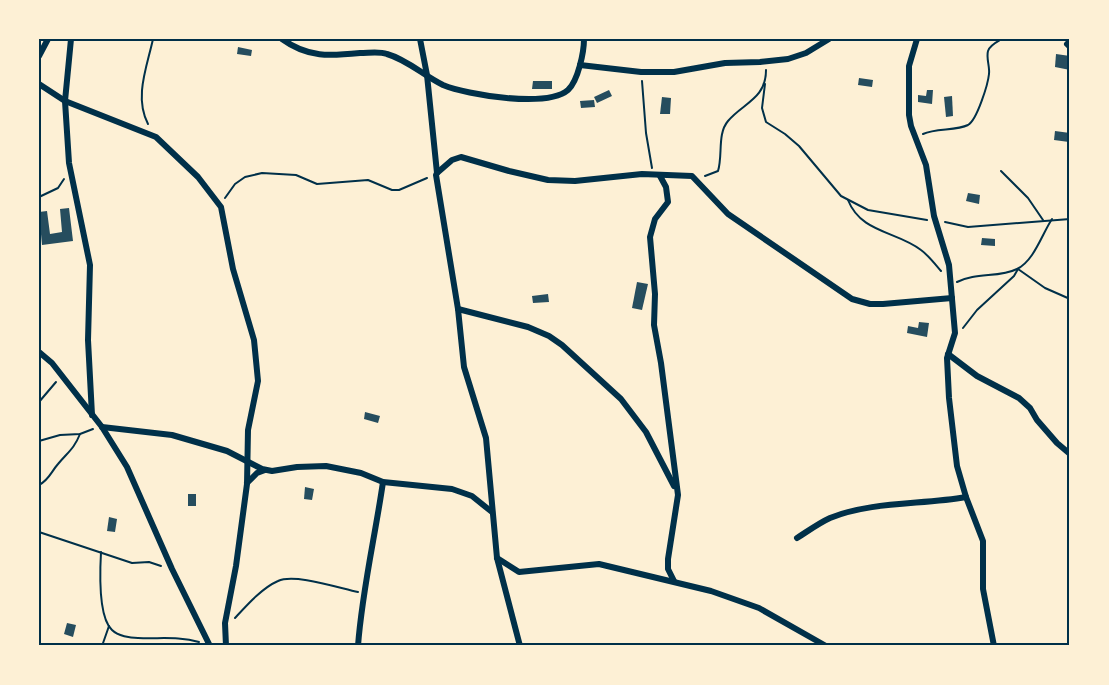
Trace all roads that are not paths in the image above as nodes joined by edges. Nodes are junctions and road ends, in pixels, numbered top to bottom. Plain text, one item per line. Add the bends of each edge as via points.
1 (48, 39) edge
2 (71, 39) edge
3 (282, 39) edge
4 (420, 39) edge
5 (584, 39) edge
6 (829, 39) edge
7 (917, 39) edge
8 (39, 56) edge
9 (580, 65) junction
10 (427, 75) junction
11 (39, 84) edge
12 (65, 101) junction
13 (436, 174) junction
14 (657, 175) junction
15 (952, 298) junction
16 (458, 309) junction
17 (39, 352) edge
18 (948, 354) junction
19 (92, 415) junction
20 (102, 427) junction
21 (1070, 454) edge
22 (247, 462) junction
23 (265, 470) junction
24 (383, 482) junction
25 (247, 483) junction
26 (678, 495) junction
27 (966, 497) junction
28 (492, 512) junction
29 (797, 538) dead end
30 (497, 558) junction
31 (674, 581) junction
32 (207, 645) edge
33 (226, 646) edge
34 (358, 646) edge
35 (520, 646) edge
36 (826, 646) edge
37 (994, 646) edge

1 - 8 street
2 - 12 street
3 - 10 street via 303,52 323,55 386,53
4 - 10 street
5 - 9 street
6 - 9 street via 788,59 732,62 674,72
7 - 15 street via 909,66 909,115 926,165 935,221 947,256
9 - 10 street via 570,88 562,94 533,98 510,99 466,92
10 - 13 street
11 - 12 street
12 - 19 street via 69,163 90,265
12 - 22 street via 156,137 198,177 221,207 233,269 254,340 258,377 248,430
13 - 14 street via 461,157 548,180
13 - 16 street
14 - 15 street via 695,178 728,214 852,299 883,304
14 - 26 street via 668,194 668,202 655,219 650,237 654,325
15 - 18 street via 954,339
16 - 26 street via 528,327 549,336 576,356 621,399 646,432
16 - 28 street via 464,367 486,438
17 - 19 street
18 - 21 street via 1025,403
18 - 27 street via 948,398 957,466
19 - 20 street
20 - 22 street via 172,435 227,451
20 - 32 street via 127,467
22 - 23 street
22 - 25 street
23 - 24 street via 326,466
23 - 25 street
24 - 28 street via 452,489 472,496
24 - 34 street via 360,611
25 - 33 street via 225,628
26 - 31 street via 668,559
27 - 29 street via 857,511 830,518
27 - 37 street via 983,541 983,589
28 - 30 street
30 - 31 street via 519,572 599,564
30 - 35 street
31 - 36 street via 759,608

